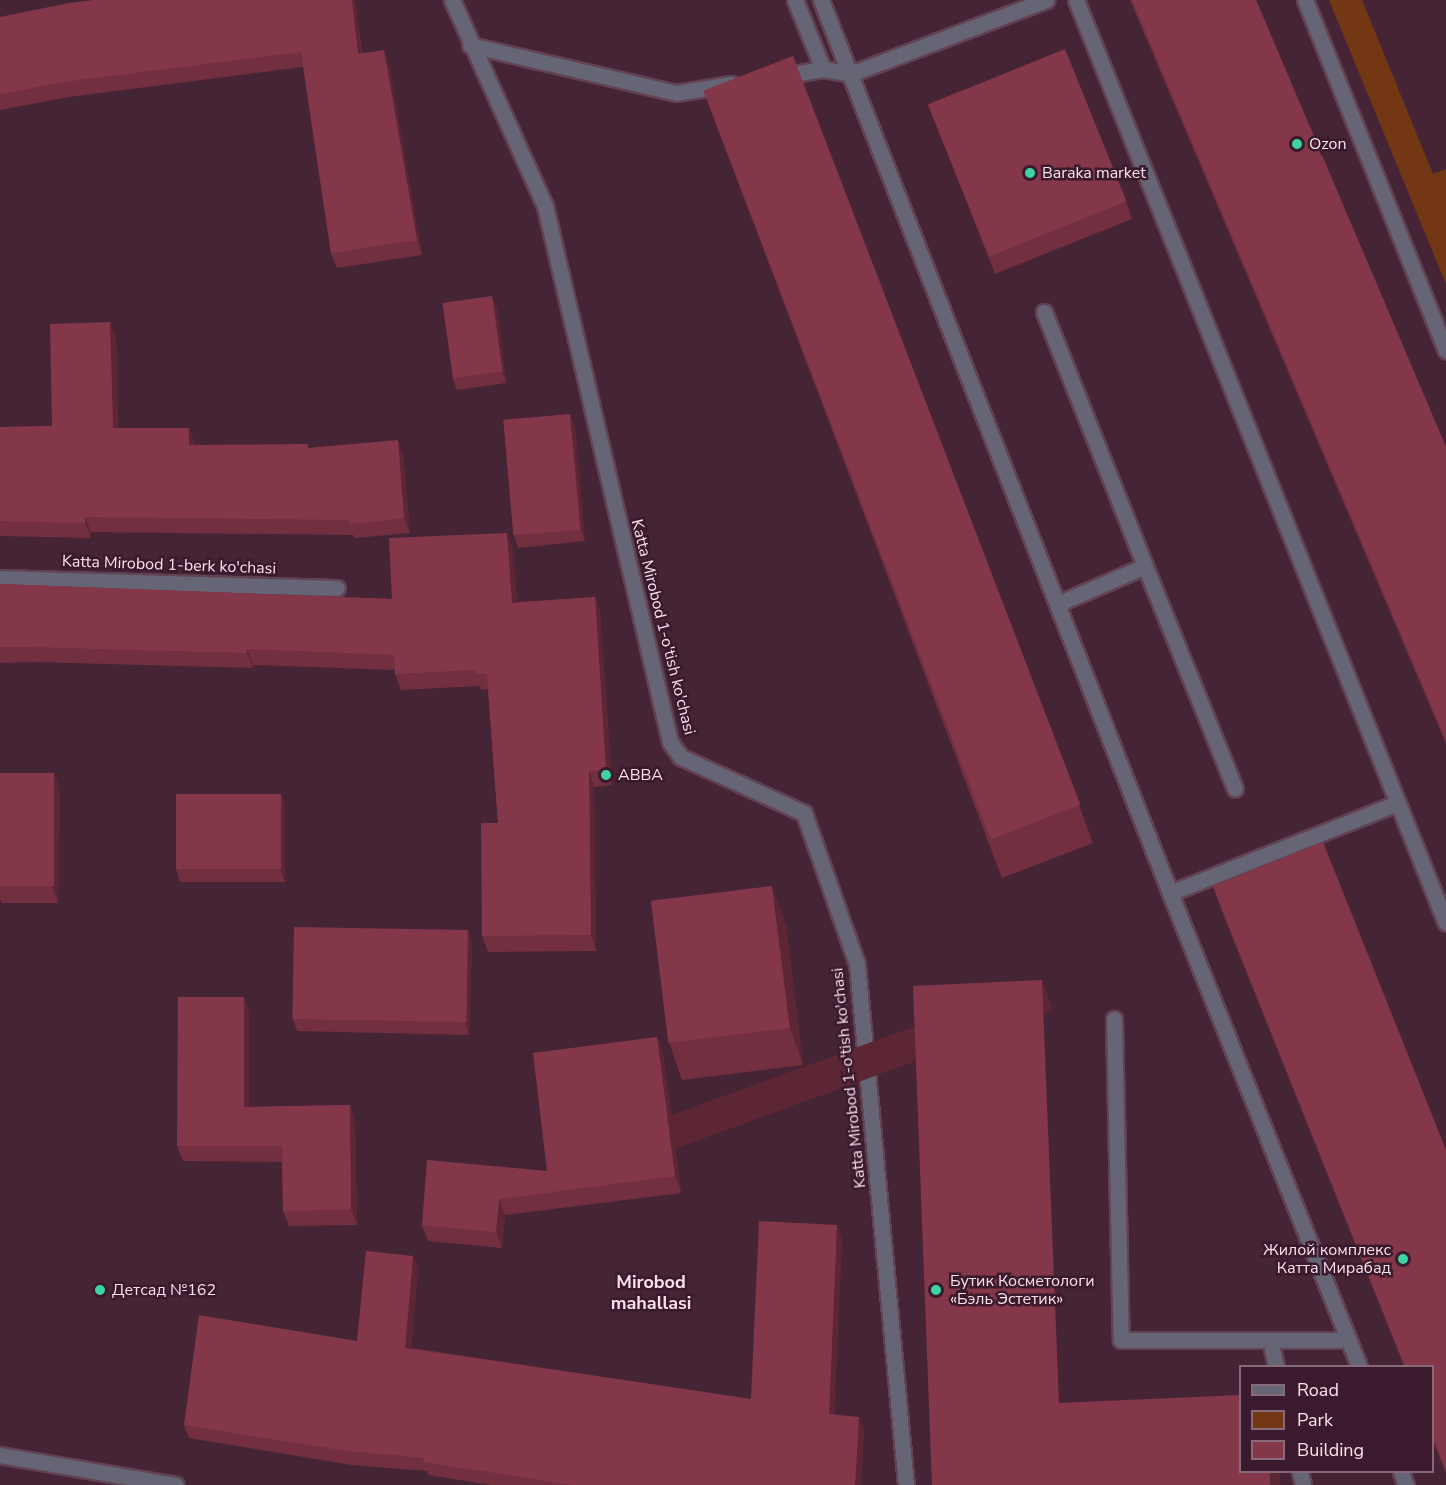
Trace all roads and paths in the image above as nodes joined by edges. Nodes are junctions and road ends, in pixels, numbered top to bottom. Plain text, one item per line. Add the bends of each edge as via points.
1 (452, 0) edge
2 (795, 0) edge
3 (821, 0) edge
4 (1046, 0) edge
5 (1076, 0) edge
6 (1305, 0) edge
7 (470, 45) junction
8 (823, 69) junction
9 (850, 74) junction
10 (767, 78) edge
11 (744, 82) edge
12 (1044, 312) dead end
13 (1446, 351) edge
14 (1145, 566) junction
15 (0, 578) edge
16 (337, 588) dead end
17 (1057, 604) junction
18 (1235, 789) dead end
19 (1395, 804) junction
20 (1170, 893) junction
21 (1446, 924) edge
22 (1114, 1019) dead end
23 (1270, 1340) junction
24 (1348, 1340) junction
25 (1276, 1365) edge
26 (1359, 1365) edge
27 (0, 1455) edge
28 (175, 1485) edge
29 (906, 1485) edge

1 - 7 street, Katta Mirobod 1-o'tish ko'chasi
2 - 8 street
3 - 9 street
4 - 9 street
5 - 19 street
6 - 13 street
7 - 11 street via 676,93
7 - 29 street, Katta Mirobod 1-o'tish ko'chasi via 545,206 670,742 681,757 804,813 856,964
8 - 9 street
8 - 10 street
9 - 17 street
12 - 14 street
14 - 17 street
14 - 18 street
15 - 16 street, Katta Mirobod 1-berk ko'chasi
17 - 20 street
19 - 20 street
19 - 21 street
20 - 24 street
22 - 23 street via 1121,1340
23 - 24 street
23 - 25 street
24 - 26 street
27 - 28 street

